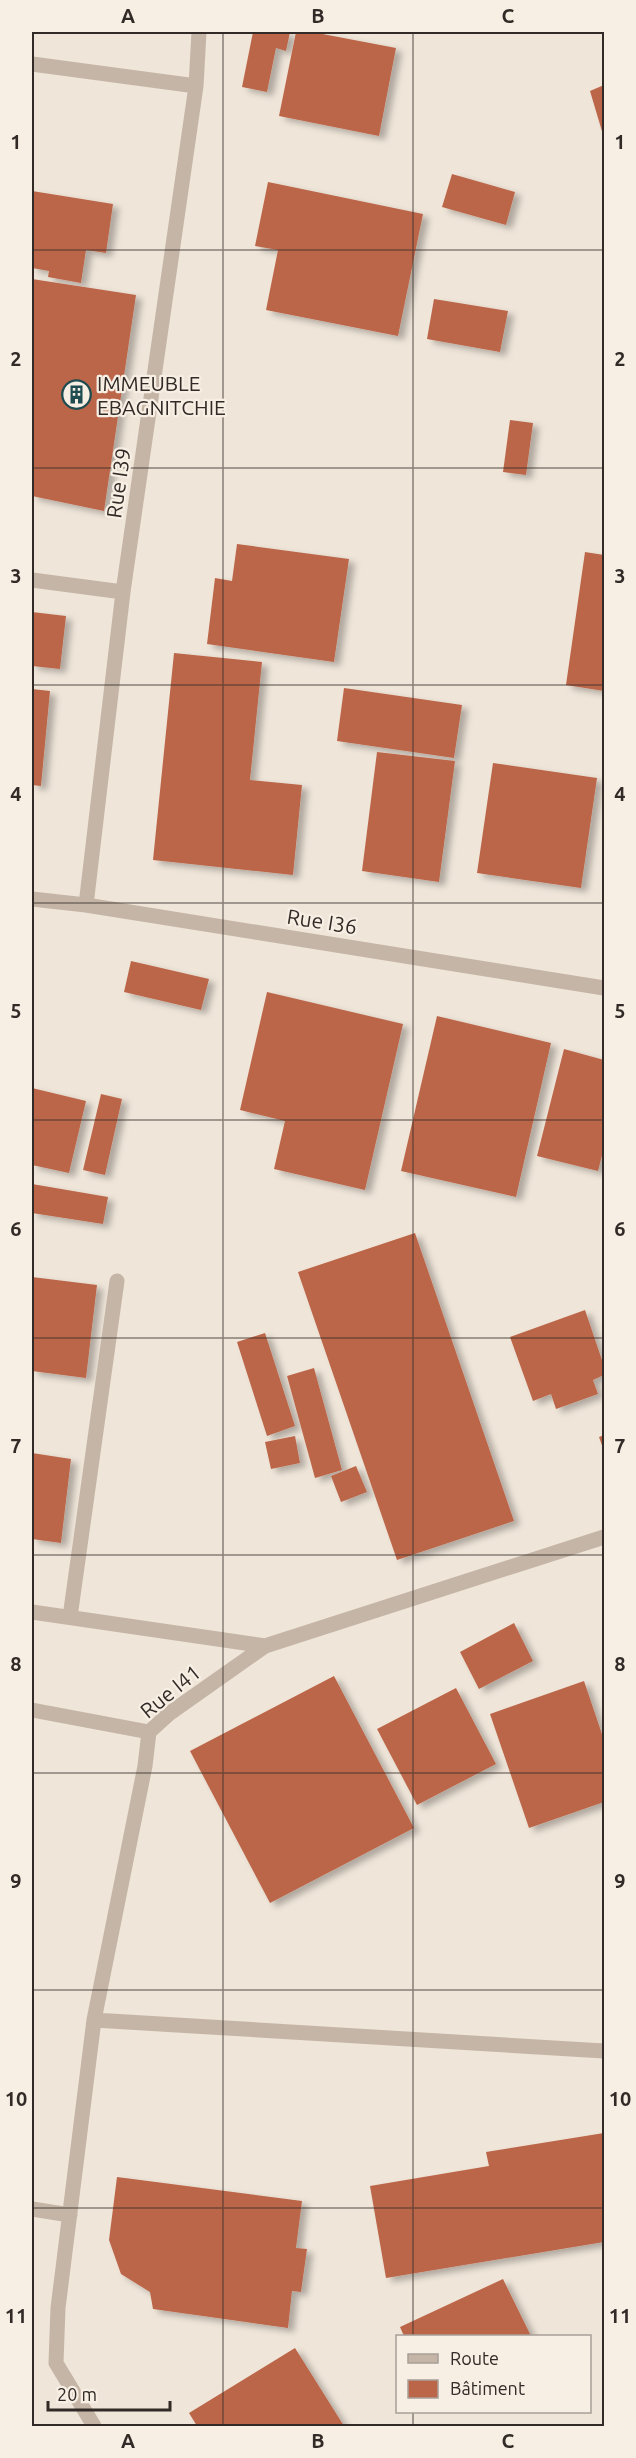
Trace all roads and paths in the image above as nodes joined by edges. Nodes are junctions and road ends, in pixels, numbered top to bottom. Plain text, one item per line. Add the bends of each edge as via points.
1 (199, 32) edge
2 (32, 64) edge
3 (196, 86) junction
4 (32, 580) edge
5 (123, 592) junction
6 (32, 899) edge
7 (86, 905) junction
8 (604, 988) edge
9 (117, 1281) dead end
10 (604, 1537) edge
11 (32, 1612) edge
12 (70, 1617) junction
13 (265, 1646) junction
14 (32, 1710) edge
15 (149, 1732) junction
16 (94, 2020) junction
17 (604, 2051) edge
18 (32, 2209) edge
19 (70, 2215) junction
20 (94, 2427) edge

1 - 3 street, Rue I39
2 - 3 street
3 - 5 street, Rue I39
4 - 5 street
5 - 7 street, Rue I39
6 - 7 street, Rue I36
7 - 8 street, Rue I36
9 - 12 street
10 - 13 street, Rue I41
11 - 12 street
12 - 13 street
13 - 15 street, Rue I41
14 - 15 street
15 - 16 street, Rue I41
16 - 17 street
16 - 19 street, Rue I41
18 - 19 street
19 - 20 street, Rue I41 via 58,2308 56,2363

